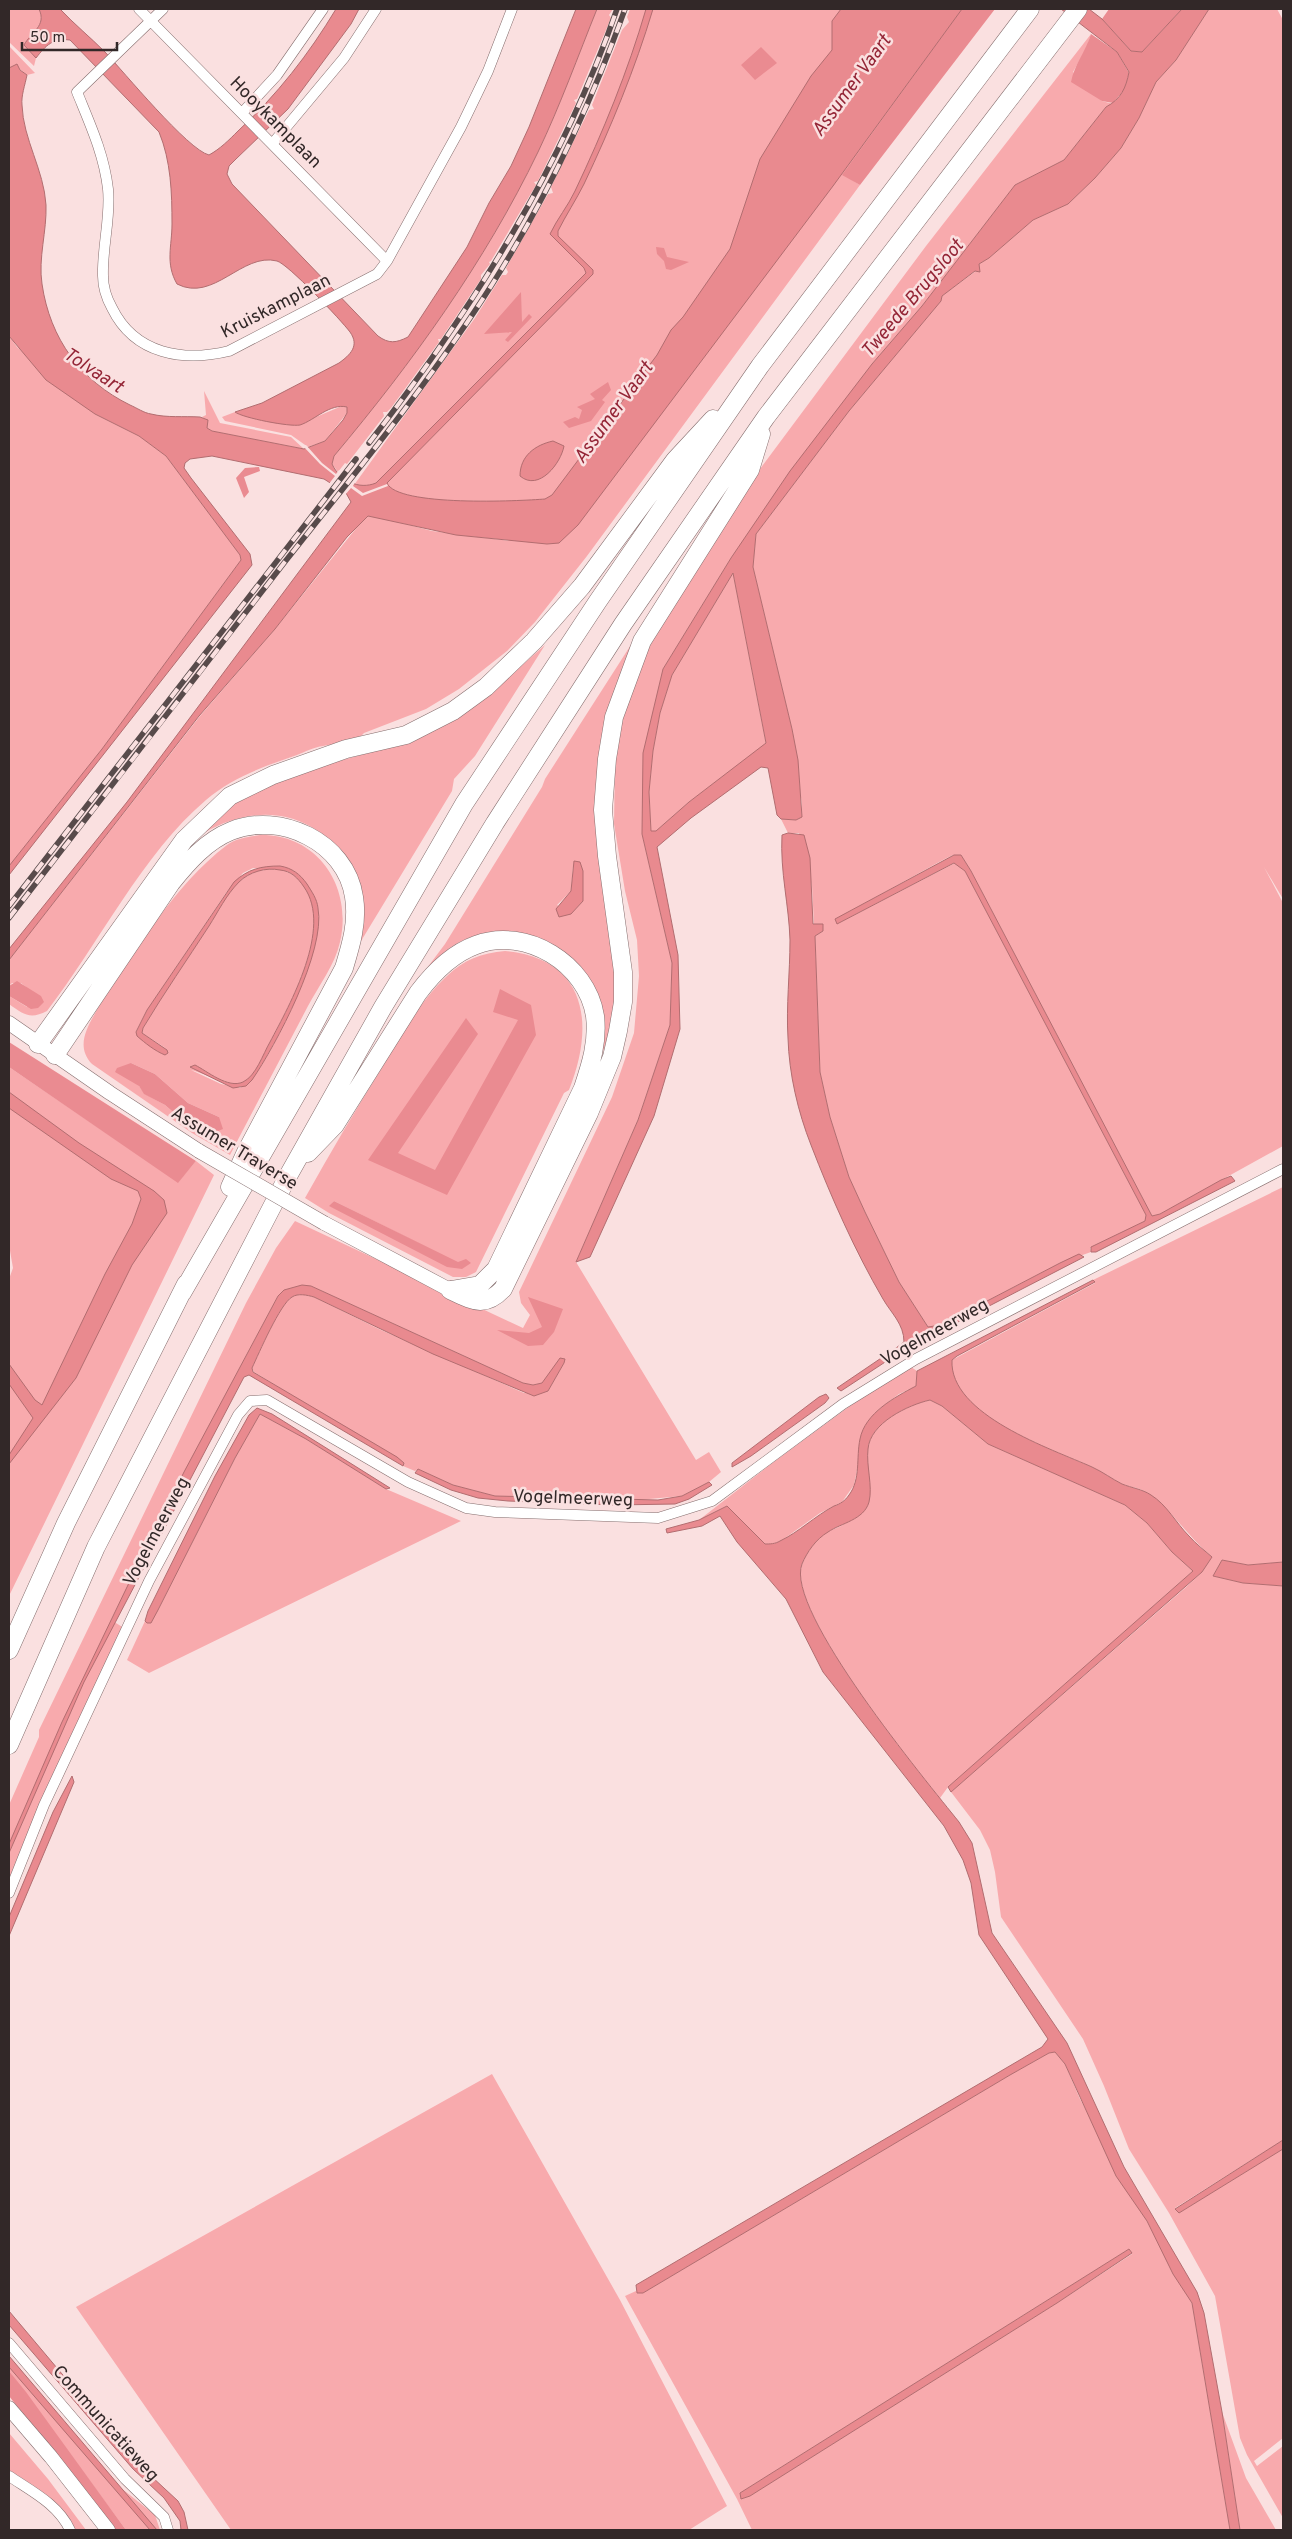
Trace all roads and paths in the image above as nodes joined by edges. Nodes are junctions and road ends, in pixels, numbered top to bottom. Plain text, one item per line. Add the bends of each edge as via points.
1 (139, 9) edge
2 (162, 9) edge
3 (323, 9) edge
4 (376, 9) edge
5 (512, 9) edge
6 (1030, 9) edge
7 (1078, 9) edge
8 (151, 22) junction
9 (245, 116) junction
10 (270, 140) junction
11 (387, 261) junction
12 (760, 366) junction
13 (766, 417) junction
14 (9, 1023) edge
15 (38, 1044) junction
16 (55, 1055) junction
17 (1283, 1169) edge
18 (288, 1176) junction
19 (450, 1290) junction
20 (182, 1293) junction
21 (9, 1650) edge
22 (9, 1745) edge
23 (9, 1893) edge
24 (9, 2343) edge
25 (9, 2408) edge
26 (9, 2476) edge
27 (70, 2530) edge
28 (108, 2530) edge
29 (168, 2530) edge

1 - 8 street, Hooykamplaan
2 - 8 street, Kruiskamplaan
3 - 9 street
4 - 10 street via 344,58
5 - 11 street, Kruiskamplaan via 488,71 461,127
6 - 12 highway
7 - 13 highway
8 - 9 street, Hooykamplaan
8 - 11 street, Kruiskamplaan via 77,92 94,131 108,190 103,278 117,319 132,336 168,354 205,357 229,352 377,274
9 - 10 street, Hooykamplaan
10 - 11 street, Hooykamplaan
12 - 15 highway via 675,460 582,586 486,687 453,711 406,734 346,749 273,774 230,796 184,840
12 - 20 highway via 598,601 464,804
13 - 18 highway via 623,624 500,814 383,1007
13 - 19 highway via 750,470 642,641 614,717 603,810 623,972 623,1002 612,1057 503,1290 495,1298 480,1302
14 - 15 main road, Assumer Traverse
15 - 16 main road, Assumer Traverse
16 - 19 main road, Assumer Traverse, bridge via 199,1151
16 - 20 highway via 171,883 205,847 230,831 254,824 280,825 303,832 327,848 344,870 354,896 355,920 344,968 246,1152
17 - 23 street, Vogelmeerweg via 916,1360 843,1404 712,1501 658,1518 466,1508 408,1482 267,1400 250,1401 238,1415 149,1581 44,1805
18 - 19 highway via 334,1125 418,993 447,962 462,951 490,941 523,942 556,957 578,977 591,1001 596,1037 593,1059 583,1088 496,1270 480,1286
18 - 22 highway via 96,1547
20 - 21 highway via 66,1523
24 - 29 street, Communicatieweg via 126,2479 164,2517
25 - 28 main road
26 - 27 street via 43,2498

